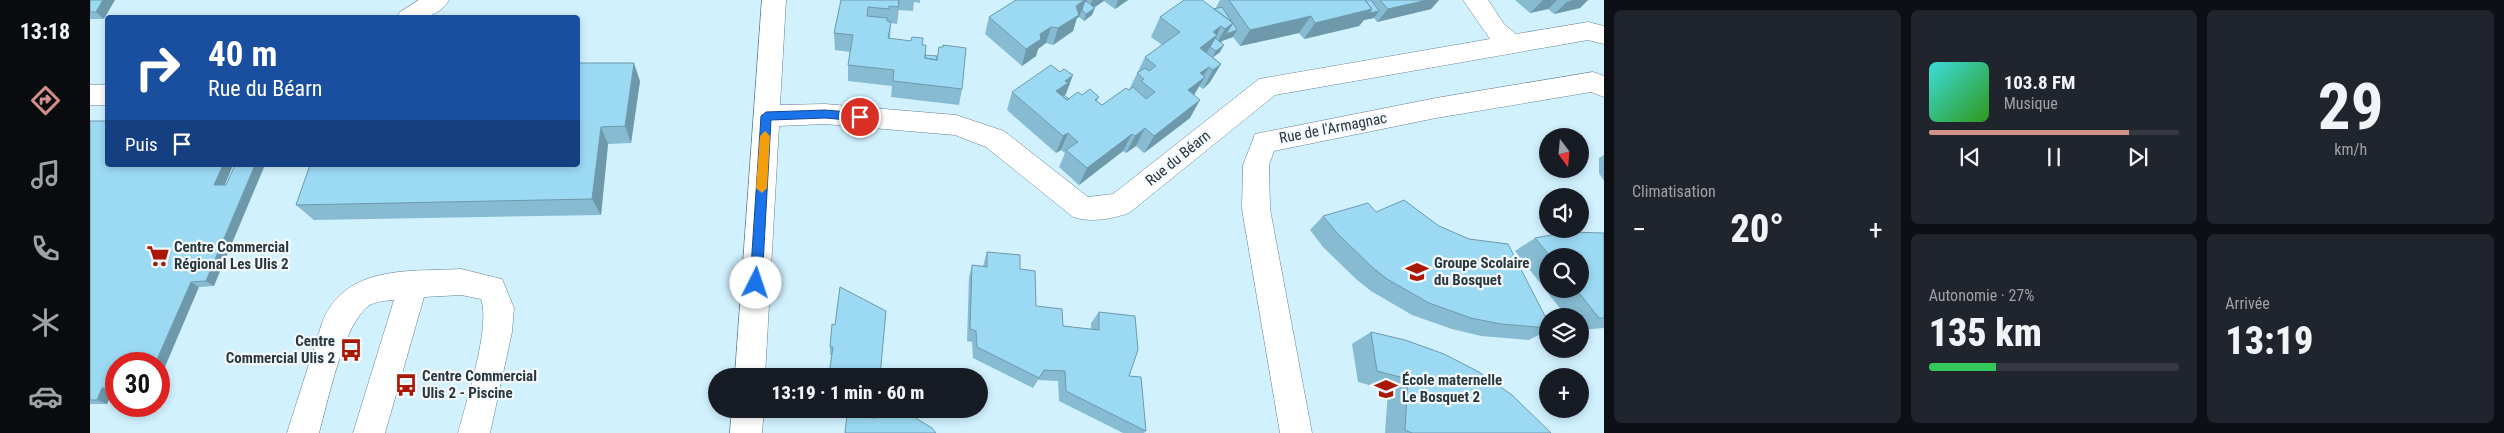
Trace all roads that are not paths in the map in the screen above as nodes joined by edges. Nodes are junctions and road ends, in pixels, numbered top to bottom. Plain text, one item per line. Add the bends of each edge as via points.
1 (437, 0) edge
2 (1475, 0) edge
3 (778, 7) edge
4 (413, 15) edge
5 (1604, 35) edge
6 (1512, 44) junction
7 (1604, 87) edge
8 (90, 95) edge
9 (105, 95) edge
10 (766, 116) junction
11 (414, 285) junction
12 (750, 368) edge
13 (747, 418) edge
14 (302, 433) edge
15 (369, 433) edge
16 (474, 433) edge
17 (746, 433) edge
18 (1296, 433) edge

1 - 4 street
2 - 6 street via 1496,30
3 - 10 street
5 - 6 street, Rue du Béarn via 1588,30
6 - 10 street, Rue du Béarn via 1268,86 1119,205 1083,209 995,139 956,125 825,114
7 - 18 street, Rue de l'Armagnac via 1593,82 1456,104 1264,142 1256,165 1256,209
8 - 9 street
10 - 12 street
11 - 14 street via 372,289 355,299 338,320
11 - 15 street
11 - 16 street via 461,282 492,288 499,308 497,332
13 - 17 street

